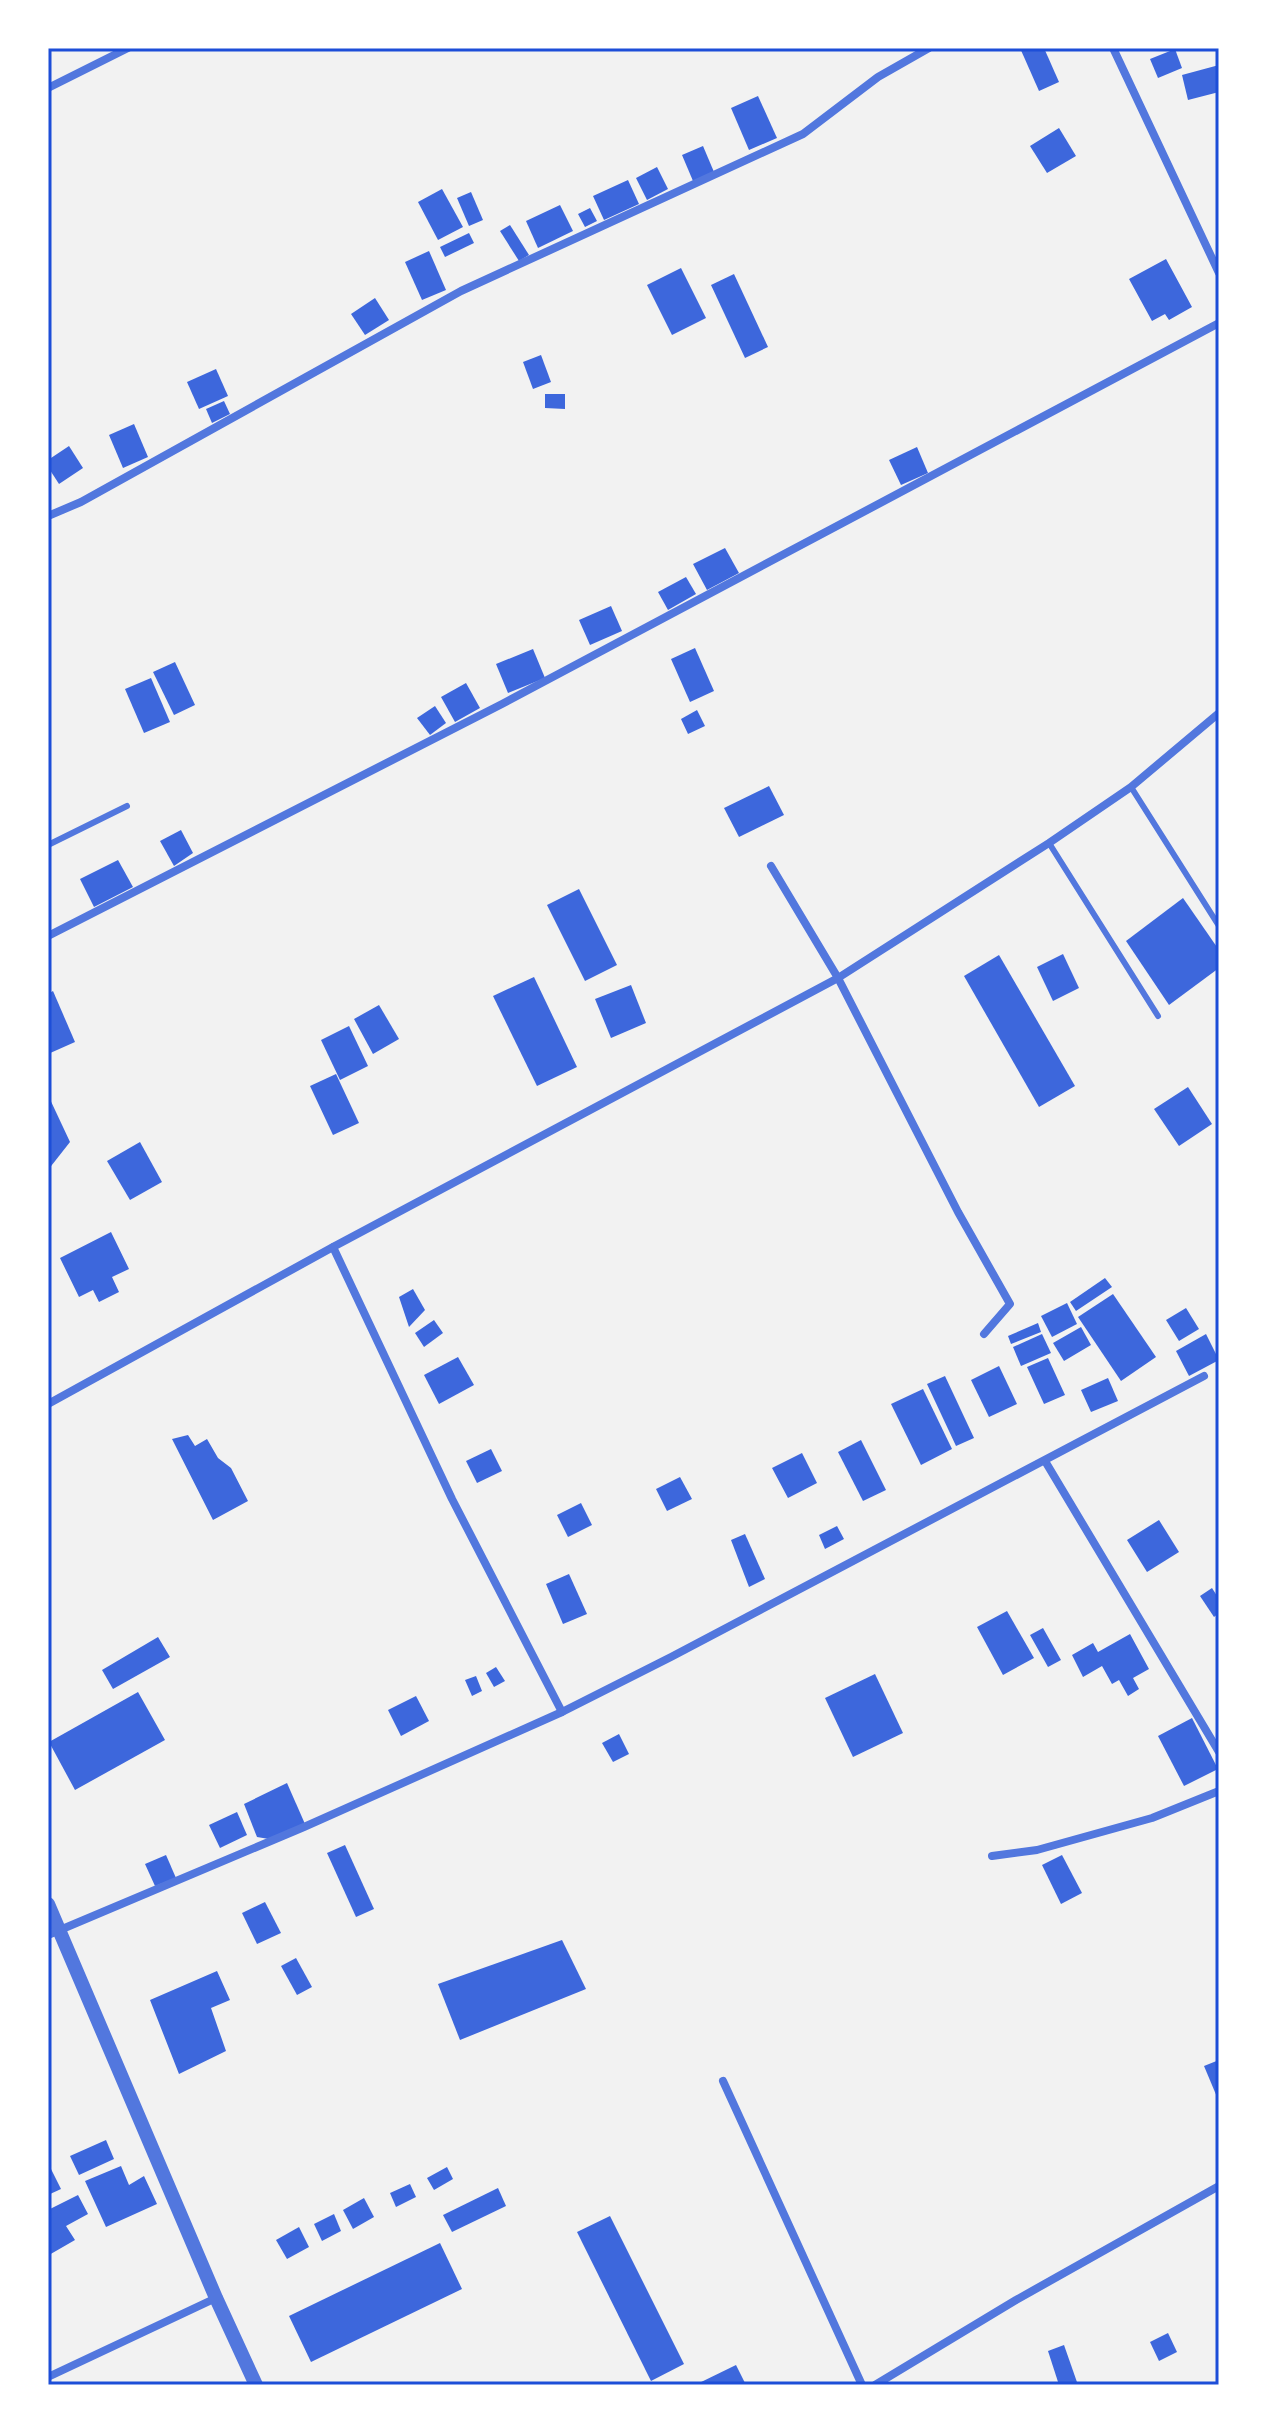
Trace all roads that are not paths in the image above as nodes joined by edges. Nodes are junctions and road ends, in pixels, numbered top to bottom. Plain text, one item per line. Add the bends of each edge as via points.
1 (128, 48) edge
2 (929, 48) edge
3 (1113, 48) edge
4 (48, 88) edge
5 (1219, 273) edge
6 (1219, 323) edge
7 (48, 516) edge
8 (1219, 713) edge
9 (1131, 787) junction
10 (127, 806) dead end
11 (1049, 843) junction
12 (48, 845) edge
13 (771, 866) dead end
14 (1219, 926) edge
15 (48, 936) edge
16 (838, 978) junction
17 (1158, 1016) dead end
18 (333, 1247) junction
19 (984, 1334) dead end
20 (1204, 1376) dead end
21 (48, 1404) edge
22 (1045, 1461) junction
23 (562, 1712) junction
24 (1219, 1752) edge
25 (1219, 1791) edge
26 (992, 1856) dead end
27 (48, 1904) edge
28 (54, 1932) edge
29 (723, 2081) dead end
30 (1219, 2186) edge
31 (216, 2298) junction
32 (48, 2377) edge
33 (256, 2385) edge
34 (862, 2385) edge
35 (875, 2385) edge

1 - 4 street
2 - 7 street via 878,77 803,134 461,291
3 - 5 street
6 - 15 street via 502,704
8 - 9 street
9 - 11 street
9 - 14 lane
10 - 12 lane
11 - 16 street
11 - 17 lane
13 - 16 street
16 - 18 street
16 - 19 street via 1010,1304
18 - 21 street
18 - 23 street via 452,1499
20 - 22 street
22 - 23 street
22 - 24 street
23 - 28 street
25 - 26 street via 1152,1818 1037,1850
27 - 28 street
28 - 31 street
29 - 34 street
30 - 35 street
31 - 32 street
31 - 33 street

